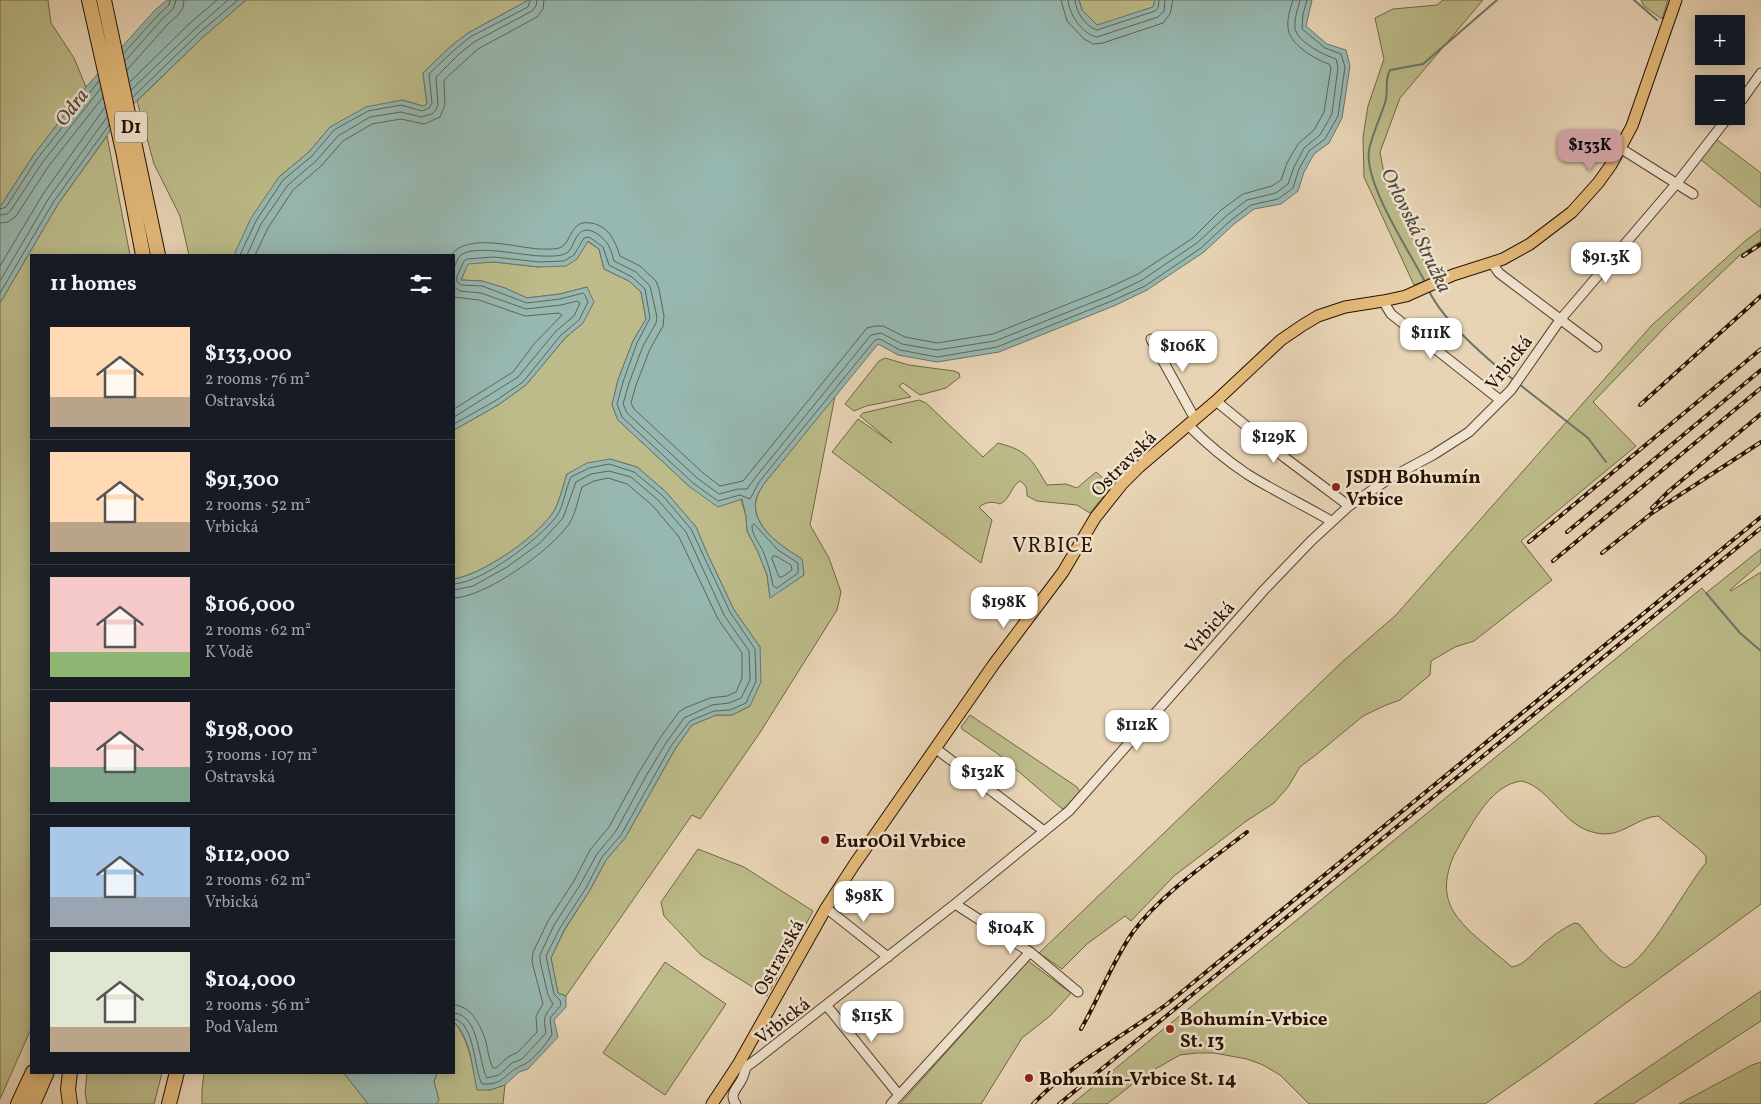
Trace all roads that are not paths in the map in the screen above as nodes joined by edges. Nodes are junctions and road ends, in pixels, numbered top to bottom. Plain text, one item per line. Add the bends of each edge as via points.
1 (89, 0) edge
2 (104, 0) edge
3 (1676, 0) edge
4 (1761, 73) edge
5 (1745, 95) edge
6 (1723, 125) edge
7 (1620, 148) junction
8 (1677, 183) junction
9 (1693, 194) dead end
10 (143, 254) edge
11 (158, 254) edge
12 (1492, 263) junction
13 (1383, 301) junction
14 (1560, 320) junction
15 (1151, 339) dead end
16 (1597, 347) dead end
17 (1500, 400) junction
18 (1216, 401) junction
19 (1191, 422) junction
20 (1349, 506) junction
21 (1332, 521) junction
22 (936, 748) junction
23 (1044, 831) junction
24 (955, 904) junction
25 (826, 908) junction
26 (1030, 952) junction
27 (888, 957) junction
28 (1078, 992) dead end
29 (827, 1006) junction
30 (742, 1065) junction
31 (32, 1074) edge
32 (46, 1074) edge
33 (70, 1074) edge
34 (176, 1074) edge
35 (899, 1095) junction
36 (18, 1104) edge
37 (32, 1104) edge
38 (70, 1104) edge
39 (169, 1104) edge
40 (712, 1104) edge
41 (736, 1104) edge
42 (891, 1104) edge

1 - 10 highway, D1
2 - 11 highway, D1
3 - 7 main road, Ostravská via 1638,112
4 - 5 street
6 - 8 street, Vrbická
7 - 8 street
7 - 12 main road, Ostravská via 1598,183 1572,212 1530,244
8 - 9 street
8 - 14 street, Vrbická
12 - 13 main road, Ostravská
12 - 14 street via 1498,273
13 - 17 street via 1391,314
13 - 18 main road, Ostravská via 1345,307 1318,316 1281,340
14 - 16 street
14 - 17 street, Vrbická via 1511,390
15 - 19 street
17 - 20 street, Vrbická via 1469,432
18 - 19 main road, Ostravská
18 - 20 street
19 - 21 street via 1204,441 1247,474
19 - 22 main road, Ostravská via 1139,467 1106,503 1063,572
20 - 21 street, Vrbická
21 - 23 street, Vrbická via 1264,590 1069,811
22 - 23 street
22 - 25 main road, Ostravská
23 - 24 street, Vrbická
24 - 26 street
24 - 27 street, Vrbická
25 - 27 street
25 - 30 main road, Ostravská
26 - 28 street
26 - 35 street
27 - 29 street, Vrbická
29 - 30 street, Vrbická
29 - 35 street
30 - 40 main road, Ostravská
30 - 41 street via 742,1080 733,1094
31 - 36 highway
32 - 37 highway
33 - 38 highway
34 - 39 highway
35 - 42 street

